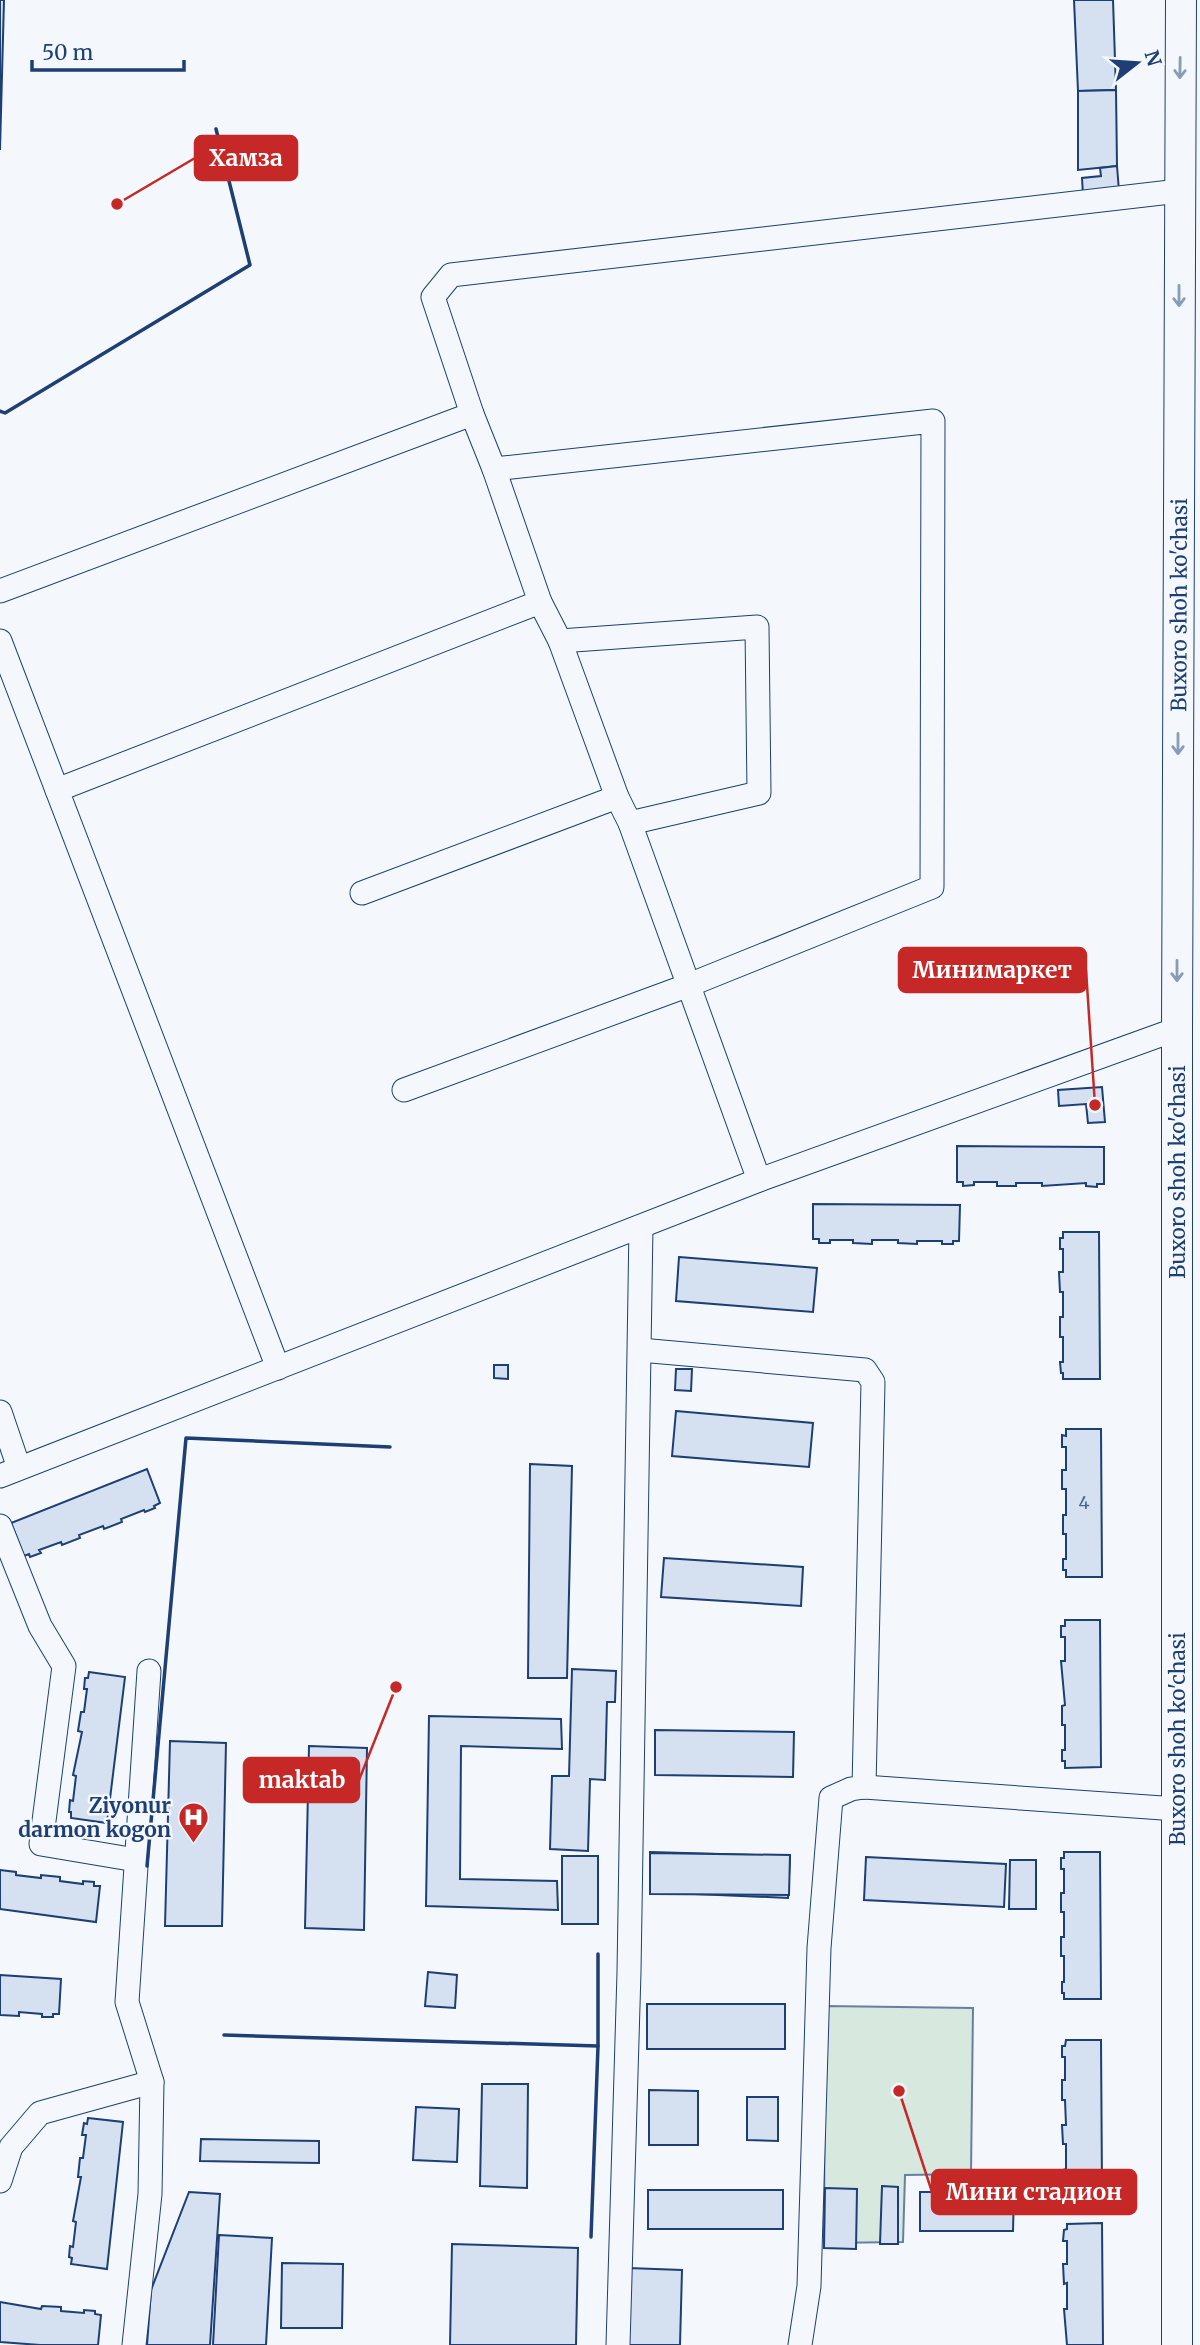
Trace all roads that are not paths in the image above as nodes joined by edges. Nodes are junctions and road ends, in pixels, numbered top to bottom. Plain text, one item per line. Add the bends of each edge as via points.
1 (1181, 0) edge
2 (1179, 191) junction
3 (472, 414) junction
4 (494, 470) junction
5 (0, 591) edge
6 (540, 602) junction
7 (0, 641) edge
8 (560, 641) junction
9 (57, 790) junction
10 (617, 797) junction
11 (629, 823) junction
12 (362, 893) dead end
13 (689, 985) junction
14 (1177, 1029) junction
15 (404, 1090) dead end
16 (759, 1180) junction
17 (641, 1227) junction
18 (640, 1350) junction
19 (278, 1368) junction
20 (0, 1412) edge
21 (9, 1472) edge
22 (0, 1526) edge
23 (149, 1671) dead end
24 (864, 1787) junction
25 (1177, 1809) junction
26 (136, 1860) junction
27 (152, 2082) junction
28 (5, 2143) edge
29 (0, 2181) edge
30 (134, 2345) edge
31 (618, 2345) edge
32 (800, 2345) edge
33 (1177, 2345) edge

1 -> 2 main road, Buxoro shoh ko'chasi
2 - 3 street via 451,275 433,297
2 -> 14 main road, Buxoro shoh ko'chasi
3 - 4 street
3 - 5 street
4 - 6 street
4 - 13 street via 933,421 932,887
6 - 8 street
6 - 9 street
7 - 9 street
8 - 10 street
8 - 11 street via 757,627 759,793
9 - 19 street
10 - 11 street
10 - 12 street
11 - 13 street
13 - 15 street
13 - 16 street
14 - 16 street
14 - 25 main road, Buxoro shoh ko'chasi
16 - 17 street
17 - 18 street
17 - 19 street
18 - 24 street via 865,1370 873,1382
18 - 31 street
19 - 21 street
20 - 21 street
22 - 26 street via 40,1626 64,1666 41,1844
23 - 26 street
24 - 25 street
24 - 32 street via 831,1798 819,1948 809,2286
25 - 33 main road, Buxoro shoh ko'chasi
26 - 27 street via 127,2002
27 - 28 street via 40,2113
27 - 30 street via 150,2194
28 - 29 street

